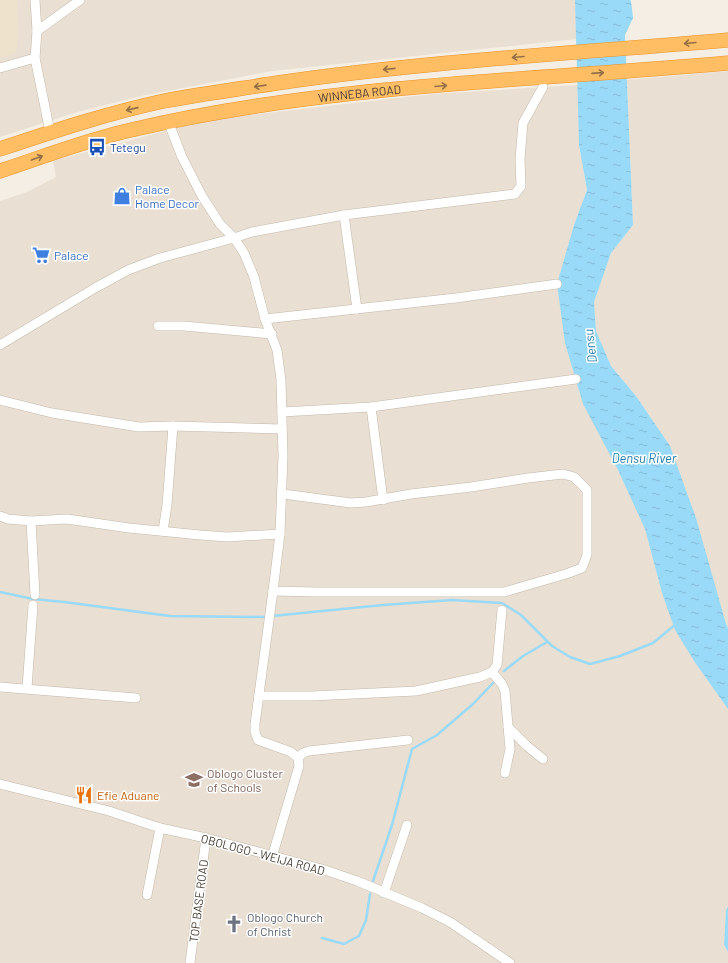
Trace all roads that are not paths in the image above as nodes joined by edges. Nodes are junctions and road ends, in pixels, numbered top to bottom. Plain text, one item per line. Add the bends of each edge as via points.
1 (35, 0) edge
2 (80, 0) edge
3 (36, 31) junction
4 (728, 40) edge
5 (35, 58) junction
6 (728, 63) edge
7 (0, 68) edge
8 (543, 87) dead end
9 (168, 121) junction
10 (50, 132) junction
11 (0, 149) edge
12 (0, 171) edge
13 (344, 215) junction
14 (234, 238) junction
15 (558, 284) dead end
16 (357, 309) junction
17 (265, 319) junction
18 (158, 326) dead end
19 (272, 334) junction
20 (0, 345) edge
21 (576, 380) dead end
22 (0, 400) edge
23 (371, 407) junction
24 (282, 412) junction
25 (172, 426) junction
26 (282, 429) junction
27 (283, 494) junction
28 (383, 500) junction
29 (0, 516) edge
30 (31, 520) junction
31 (163, 531) junction
32 (280, 534) junction
33 (273, 590) junction
34 (35, 594) dead end
35 (34, 605) dead end
36 (502, 610) dead end
37 (492, 672) junction
38 (0, 687) edge
39 (27, 688) junction
40 (259, 696) junction
41 (136, 698) dead end
42 (508, 727) junction
43 (408, 740) dead end
44 (298, 758) junction
45 (543, 759) dead end
46 (505, 773) dead end
47 (0, 784) edge
48 (407, 825) dead end
49 (160, 828) junction
50 (206, 838) junction
51 (272, 857) junction
52 (384, 893) junction
53 (147, 895) dead end
54 (190, 963) edge
55 (510, 963) edge

1 - 3 street
2 - 3 street
3 - 5 street
4 -> 10 highway, WINNEBA ROAD via 331,76 200,94 121,111
5 - 7 street
5 - 10 street
9 -> 6 highway, WINNEBA ROAD via 337,94
8 - 13 street via 523,123 521,186 515,194
12 -> 9 highway, WINNEBA ROAD via 93,140
9 - 14 street via 182,157 202,196 220,224
10 - 11 highway, WINNEBA ROAD
13 - 14 street via 252,232
13 - 16 street
14 - 17 street via 244,253 254,277
14 - 20 street via 160,258 128,270
15 - 16 street
16 - 17 street
17 - 19 street
18 - 19 street
19 - 24 street via 281,380
21 - 23 street
22 - 25 street via 52,413 122,425
23 - 24 street
23 - 28 street
24 - 26 street
25 - 26 street
25 - 31 street
26 - 27 street
27 - 28 street via 351,502
27 - 32 street
28 - 33 street via 563,474 574,477 587,490 587,555 582,568 504,592 331,593
29 - 30 street
30 - 31 street via 67,519
30 - 34 street
31 - 32 street via 227,537
32 - 33 street
33 - 40 street
35 - 39 street
36 - 37 street via 497,665
37 - 40 street via 416,691
37 - 42 street via 505,691
38 - 39 street
39 - 41 street
40 - 44 street via 255,724 258,740 291,752
42 - 45 street
42 - 46 street via 510,749
43 - 44 street via 309,751
44 - 51 street via 299,766
47 - 49 street, OBOLOGO - WEIJA ROAD via 109,811
48 - 52 street
49 - 50 street, OBOLOGO - WEIJA ROAD
49 - 53 street
50 - 51 street, OBOLOGO - WEIJA ROAD
50 - 54 street, TOP BASE ROAD
51 - 52 street, OBOLOGO - WEIJA ROAD via 325,870
52 - 55 street, OBOLOGO - WEIJA ROAD via 450,922

